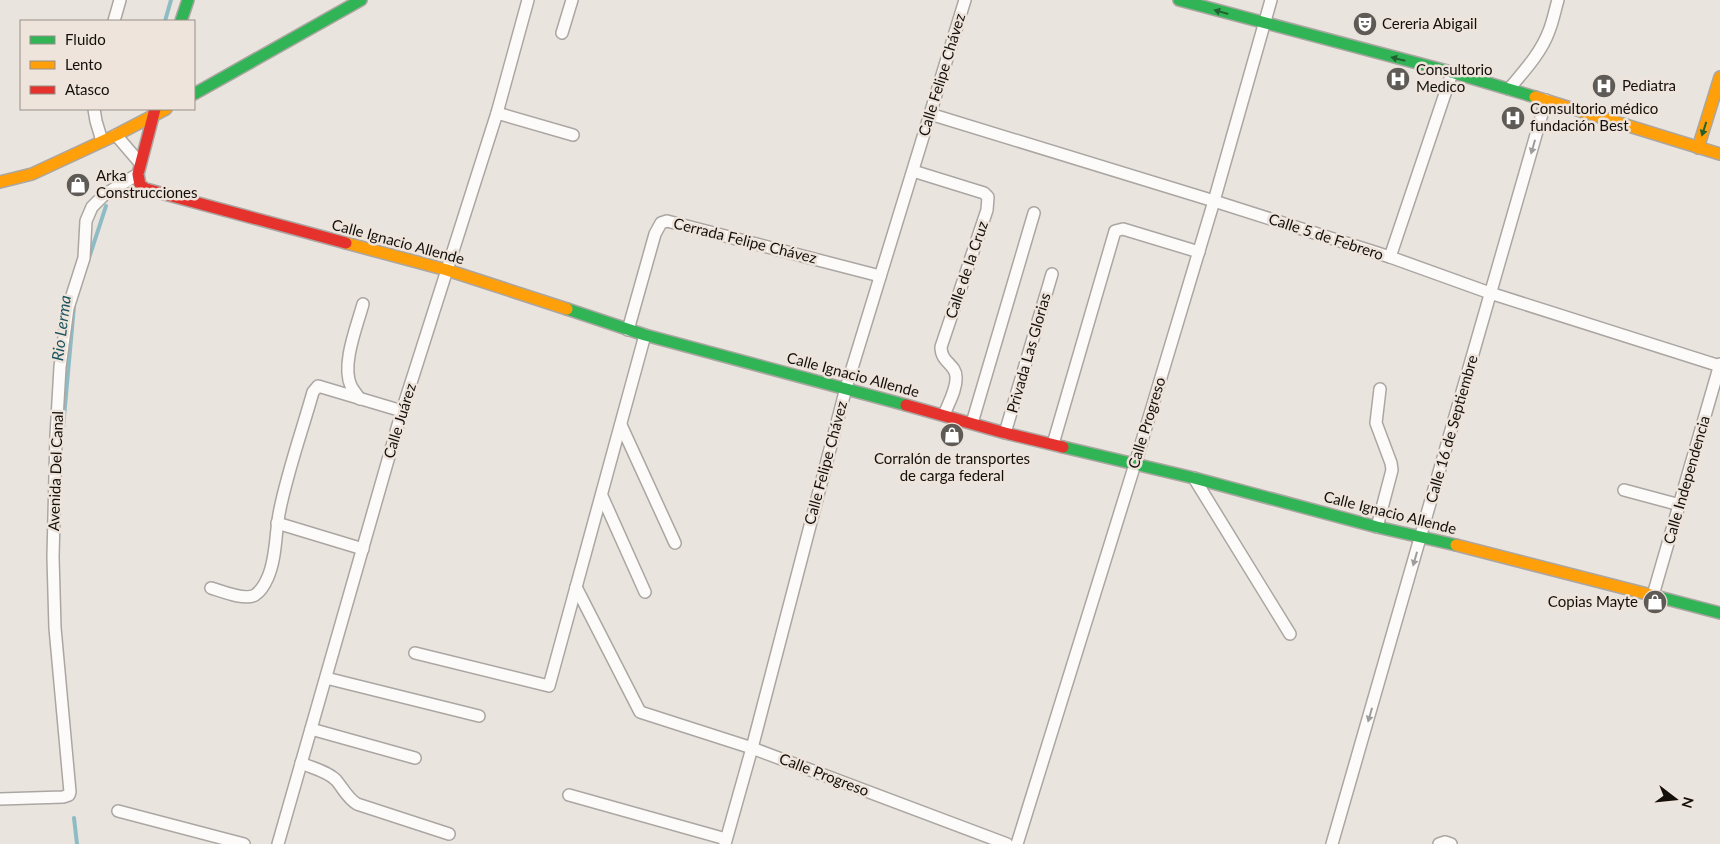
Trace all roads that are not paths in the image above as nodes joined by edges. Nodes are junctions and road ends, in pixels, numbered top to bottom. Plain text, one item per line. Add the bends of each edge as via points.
1 (120, 0) edge
2 (188, 0) edge
3 (361, 0) edge
4 (528, 0) edge
5 (572, 0) edge
6 (965, 0) edge
7 (1179, 0) edge
8 (1271, 0) edge
9 (1558, 0) edge
10 (114, 20) edge
11 (181, 20) edge
12 (1264, 24) junction
13 (562, 33) dead end
14 (1452, 73) junction
15 (1720, 78) edge
16 (1509, 89) junction
17 (195, 93) edge
18 (1546, 100) junction
19 (94, 110) edge
20 (154, 112) edge
21 (497, 113) junction
22 (930, 114) junction
23 (116, 135) junction
24 (573, 135) dead end
25 (102, 141) junction
26 (1698, 148) junction
27 (1720, 154) edge
28 (913, 171) junction
29 (139, 174) junction
30 (0, 182) edge
31 (1214, 201) junction
32 (1034, 213) dead end
33 (1199, 252) junction
34 (1390, 257) junction
35 (447, 270) junction
36 (1052, 274) dead end
37 (880, 276) junction
38 (1490, 293) junction
39 (363, 304) dead end
40 (628, 330) junction
41 (645, 335) junction
42 (1720, 366) edge
43 (846, 388) junction
44 (1380, 389) dead end
45 (360, 399) junction
46 (402, 411) junction
47 (944, 415) junction
48 (972, 423) junction
49 (621, 425) junction
50 (1005, 432) junction
51 (1053, 444) junction
52 (1135, 464) junction
53 (1194, 478) junction
54 (1624, 490) dead end
55 (602, 496) junction
56 (1680, 505) junction
57 (277, 524) junction
58 (1377, 527) junction
59 (1421, 538) junction
60 (675, 543) dead end
61 (363, 548) junction
62 (576, 587) junction
63 (211, 588) dead end
64 (645, 592) dead end
65 (1653, 595) junction
66 (1720, 613) edge
67 (1290, 634) dead end
68 (415, 653) dead end
69 (326, 678) junction
70 (479, 716) dead end
71 (311, 729) junction
72 (752, 748) junction
73 (415, 758) dead end
74 (300, 763) junction
75 (569, 795) dead end
76 (0, 799) edge
77 (118, 811) dead end
78 (449, 834) dead end
79 (725, 842) edge
80 (244, 844) edge
81 (278, 844) edge
82 (1007, 844) edge
83 (1017, 844) edge
84 (1332, 844) edge
85 (1439, 844) edge
86 (1451, 844) edge

1 - 10 street
2 - 11 street
3 - 17 street
4 - 21 street, Calle Juárez
5 - 13 street
6 - 22 street, Calle Felipe Chávez
12 -> 7 street
8 - 12 street, Calle Progreso
9 - 16 street via 1549,32
14 -> 12 street
12 - 31 street, Calle Progreso
14 - 16 street
14 - 34 street
15 -> 26 street
16 - 18 street
18 - 26 street
18 -> 38 street, Calle 16 de Septiembre
19 - 25 street
20 - 23 street
20 - 29 street
21 - 24 street
21 - 35 street, Calle Juárez
22 - 28 street, Calle Felipe Chávez
22 - 31 street, Calle 5 de Febrero
23 - 25 street
23 - 29 street
25 - 30 street via 32,174
26 - 27 street
28 - 37 street, Calle Felipe Chávez
28 - 47 street, Calle de la Cruz via 988,197 987,210 941,347 942,357 956,376
29 - 35 street, Calle Ignacio Allende via 146,189
29 - 76 street, Avenida Del Canal via 104,196 89,214 84,258 68,308 60,368 56,436 55,628 69,795
31 - 33 street, Calle Progreso
31 - 34 street, Calle 5 de Febrero
32 - 48 street
33 - 51 street via 1123,230 1115,231
33 - 52 street, Calle Progreso
34 - 38 street, Calle 5 de Febrero
35 - 40 street, Calle Ignacio Allende
35 - 46 street, Calle Juárez
36 - 50 street, Privada Las Glorias
37 - 40 street, Cerrada Felipe Chávez via 667,221 661,223 655,234
37 - 43 street, Calle Felipe Chávez
38 - 42 street, Calle 5 de Febrero
38 - 59 street, Calle 16 de Septiembre
39 - 45 street via 348,366 351,385
40 - 41 street, Calle Ignacio Allende
41 - 43 street, Calle Ignacio Allende
41 - 49 street
42 - 56 street, Calle Independencia
43 - 47 street, Calle Ignacio Allende
43 - 72 street, Calle Felipe Chávez
44 - 58 street via 1376,423 1392,470
45 - 46 street
45 - 57 street via 324,386 315,389
46 - 61 street, Calle Juárez
47 - 48 street, Calle Ignacio Allende
48 - 50 street, Calle Ignacio Allende
49 - 55 street
49 - 60 street
50 - 51 street, Calle Ignacio Allende
51 - 52 street, Calle Ignacio Allende
52 - 53 street, Calle Ignacio Allende
52 - 83 street, Calle Progreso
53 - 58 street, Calle Ignacio Allende
53 - 67 street
54 - 56 street
55 - 62 street
55 - 64 street
56 - 65 street, Calle Independencia
57 - 61 street
57 - 63 street via 273,557 260,591 252,597
58 - 59 street, Calle Ignacio Allende
59 - 65 street, Calle Ignacio Allende
59 -> 84 street, Calle 16 de Septiembre
61 - 69 street, Calle Juárez
62 - 68 street via 549,686
62 - 72 street, Calle Progreso via 640,712
65 - 66 street, Calle Ignacio Allende
69 - 70 street
69 - 71 street, Calle Juárez
71 - 73 street
71 - 74 street, Calle Juárez
72 - 79 street, Calle Felipe Chávez
72 - 82 street, Calle Progreso
74 - 78 street via 336,780 356,804
74 - 81 street, Calle Juárez
75 - 79 street
77 - 80 street
85 - 86 street

